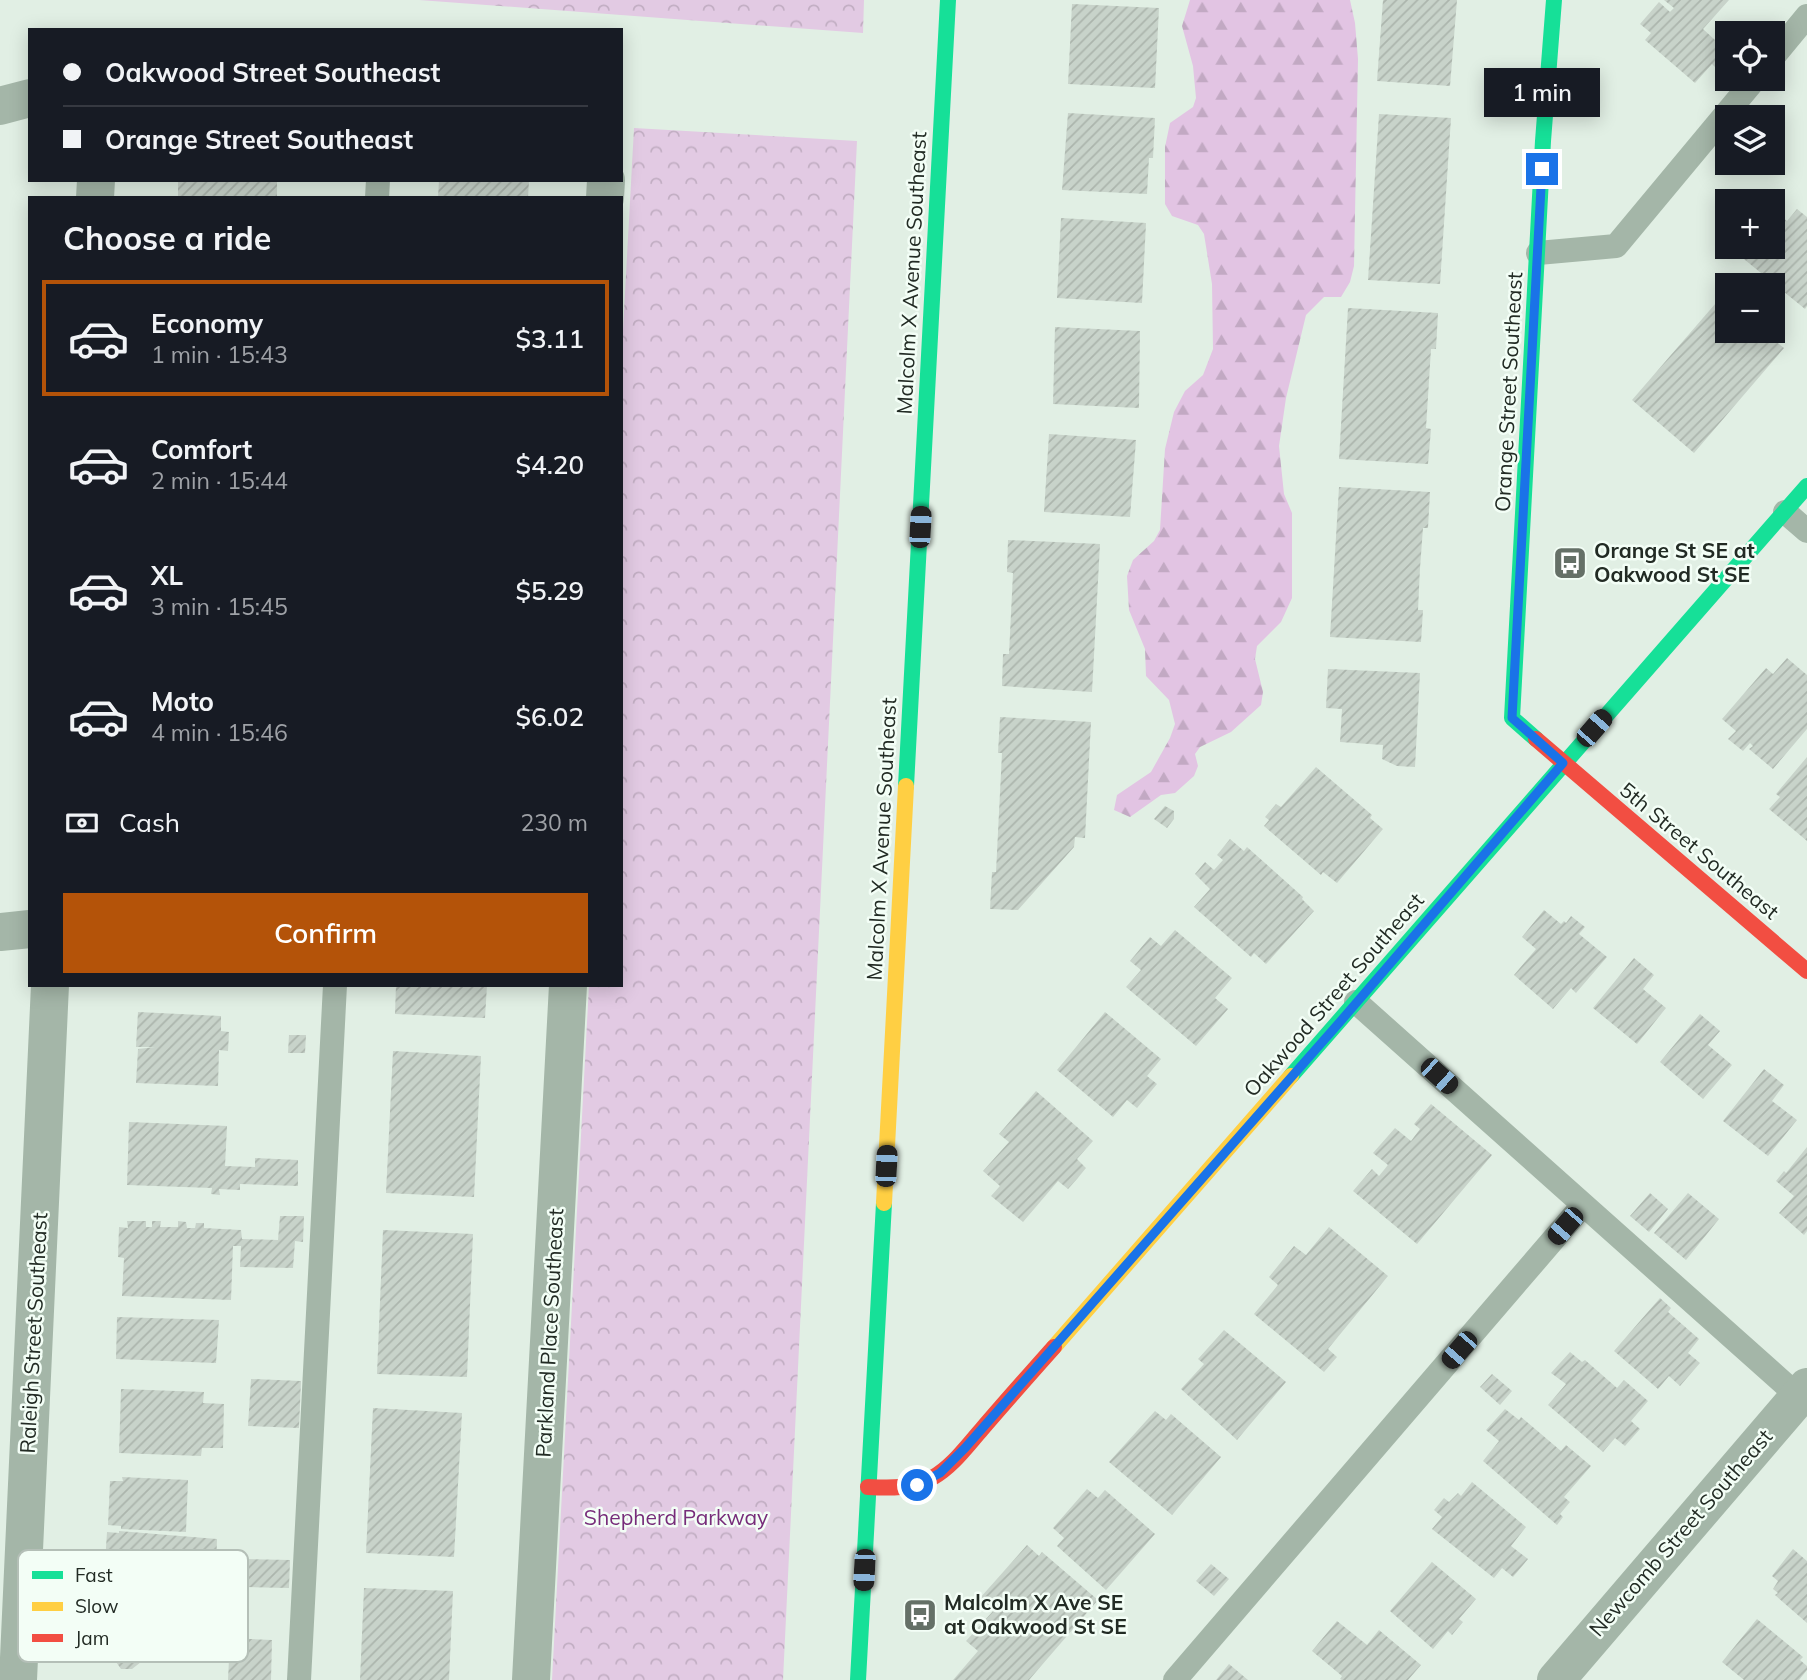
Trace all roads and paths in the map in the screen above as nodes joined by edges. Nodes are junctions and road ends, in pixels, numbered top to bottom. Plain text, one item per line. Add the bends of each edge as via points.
1 (948, 0) edge
2 (1554, 0) edge
3 (1807, 16) edge
4 (1785, 43) edge
5 (1745, 91) edge
6 (28, 99) edge
7 (0, 106) edge
8 (1538, 253) junction
9 (1807, 486) edge
10 (1784, 512) junction
11 (1807, 531) edge
12 (1563, 763) junction
13 (28, 929) edge
14 (0, 932) edge
15 (1807, 971) edge
16 (50, 987) edge
17 (335, 987) edge
18 (568, 987) edge
19 (1356, 1002) junction
20 (1583, 1205) junction
21 (1804, 1396) edge
22 (868, 1487) junction
23 (10, 1621) edge
24 (18, 1680) edge
25 (299, 1680) edge
26 (531, 1680) edge
27 (858, 1680) edge
28 (1175, 1680) edge
29 (1556, 1680) edge

1 - 22 street, Malcolm X Avenue Southeast
2 - 8 street, Orange Street Southeast
3 - 4 lane
5 - 8 lane via 1616,246
6 - 7 street
8 - 12 street, Orange Street Southeast via 1512,718
9 - 10 street, Oakwood Street Southeast
10 - 11 lane
10 - 12 street, Oakwood Street Southeast
12 - 15 street, 5th Street Southeast
12 - 19 street, Oakwood Street Southeast
13 - 14 street
16 - 23 street, Raleigh Street Southeast
17 - 25 lane
18 - 26 street, Parkland Place Southeast
19 - 20 lane
19 - 22 street, Oakwood Street Southeast via 940,1473 917,1485
20 - 21 lane
20 - 28 lane
21 - 29 street, Newcomb Street Southeast
22 - 27 street, Malcolm X Avenue Southeast
23 - 24 street, Raleigh Street Southeast

